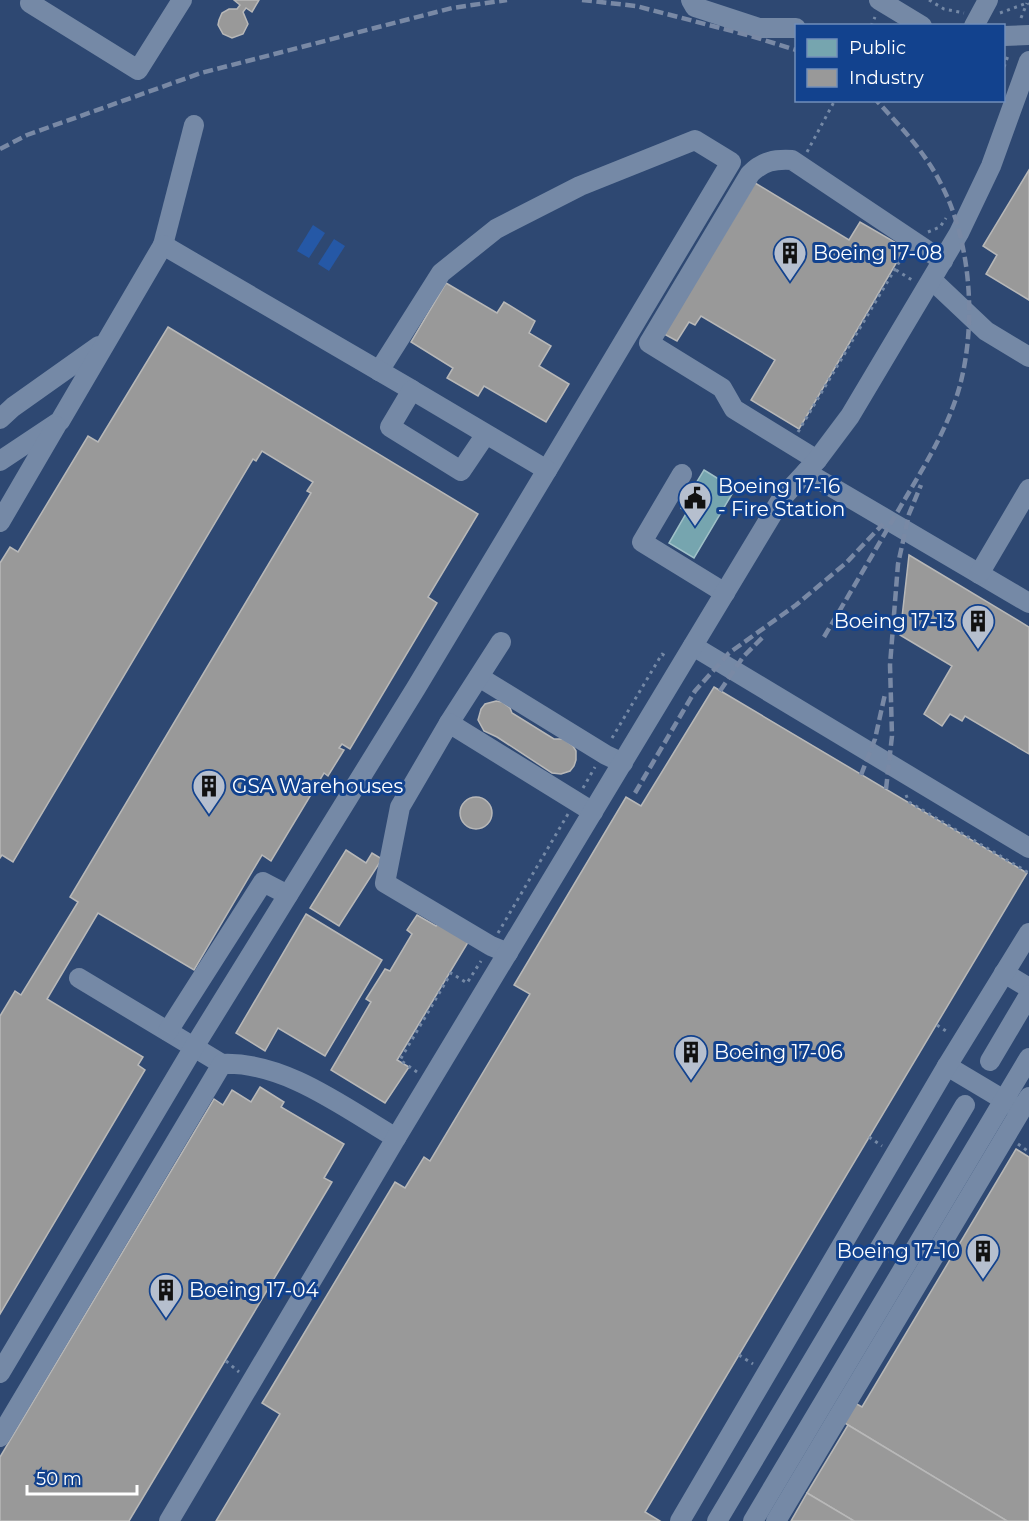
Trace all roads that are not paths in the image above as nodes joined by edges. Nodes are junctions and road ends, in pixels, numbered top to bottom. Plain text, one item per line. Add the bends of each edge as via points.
1 (32, 0) edge
2 (182, 0) edge
3 (691, 0) edge
4 (879, 0) edge
5 (988, 0) edge
6 (919, 24) edge
7 (975, 24) edge
8 (795, 28) edge
9 (1029, 35) edge
10 (1005, 36) edge
11 (1029, 61) edge
12 (194, 125) dead end
13 (163, 245) junction
14 (943, 261) junction
15 (932, 280) junction
16 (106, 341) junction
17 (1029, 357) edge
18 (379, 371) junction
19 (411, 390) junction
20 (0, 419) edge
21 (60, 421) junction
22 (486, 434) junction
23 (0, 461) edge
24 (812, 466) junction
25 (547, 470) junction
26 (682, 474) dead end
27 (1029, 489) edge
28 (0, 522) edge
29 (979, 574) junction
30 (725, 593) junction
31 (1029, 603) edge
32 (501, 642) dead end
33 (693, 646) junction
34 (479, 677) junction
35 (449, 723) junction
36 (614, 759) junction
37 (593, 812) junction
38 (1029, 848) edge
39 (288, 895) junction
40 (1029, 933) edge
41 (508, 953) junction
42 (1004, 973) junction
43 (79, 978) dead end
44 (1029, 988) edge
45 (1029, 995) edge
46 (168, 1032) junction
47 (194, 1047) junction
48 (1029, 1058) edge
49 (990, 1061) dead end
50 (222, 1064) junction
51 (947, 1066) junction
52 (1004, 1100) junction
53 (965, 1105) dead end
54 (1026, 1108) edge
55 (396, 1138) junction
56 (895, 1155) junction
57 (924, 1173) junction
58 (921, 1240) junction
59 (938, 1250) junction
60 (0, 1373) edge
61 (751, 1400) junction
62 (779, 1417) junction
63 (0, 1437) edge
64 (169, 1521) edge
65 (680, 1521) edge
66 (717, 1521) edge
67 (753, 1521) edge
68 (776, 1521) edge

1 - 2 lane via 30,3 138,70
3 - 8 lane via 695,7 759,28
4 - 6 lane
5 - 7 lane
9 - 10 lane
11 - 14 lane via 991,166
12 - 13 lane
13 - 16 lane
13 - 18 lane
14 - 15 lane
14 - 24 lane via 792,160 770,161 750,174 650,343 722,388 734,409
15 - 17 lane via 986,331
15 - 24 lane via 850,416
16 - 20 lane
16 - 21 lane
18 - 19 lane
18 - 25 lane via 441,273 496,229 580,186 695,140 704,145 731,162
19 - 22 lane
19 - 22 lane via 390,427 461,471
21 - 23 lane
21 - 28 lane
22 - 25 lane
24 - 29 lane
24 - 30 lane via 782,498
25 - 39 lane
26 - 30 lane via 642,542
27 - 29 lane
29 - 31 lane
30 - 33 lane
32 - 34 lane
33 - 36 lane
33 - 38 lane
34 - 35 lane
34 - 36 lane
35 - 37 lane
35 - 41 lane via 400,807 385,883
36 - 37 lane
37 - 41 lane
39 - 46 lane via 263,882
39 - 47 lane
40 - 42 lane
41 - 55 lane
42 - 44 lane
42 - 51 lane
43 - 46 lane
45 - 49 lane
46 - 47 lane
47 - 50 lane
47 - 60 lane
48 - 52 lane
50 - 55 lane via 240,1063 293,1078
50 - 63 lane
51 - 52 lane
51 - 56 lane
52 - 54 lane
52 - 58 lane
53 - 57 lane
54 - 59 lane
55 - 64 lane
56 - 57 lane
56 - 61 lane
57 - 62 lane
58 - 59 lane
58 - 67 lane
59 - 68 lane
61 - 62 lane
61 - 65 lane
62 - 66 lane

